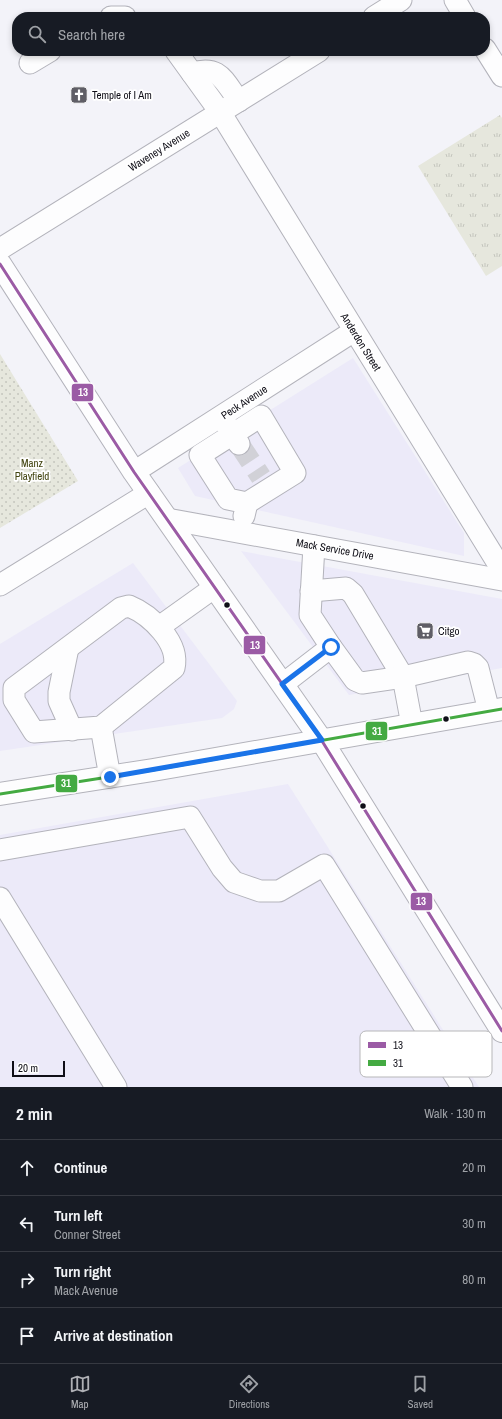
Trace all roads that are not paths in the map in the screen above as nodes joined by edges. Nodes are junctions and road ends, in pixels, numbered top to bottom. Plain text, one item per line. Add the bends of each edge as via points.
1 (401, 0) edge
2 (455, 0) edge
3 (382, 12) edge
4 (462, 12) edge
5 (42, 56) edge
6 (180, 56) edge
7 (311, 56) edge
8 (489, 56) edge
9 (30, 63) dead end
10 (192, 73) junction
11 (502, 76) edge
12 (239, 101) junction
13 (220, 112) junction
14 (0, 249) edge
15 (0, 264) edge
16 (354, 331) junction
17 (221, 416) junction
18 (236, 439) junction
19 (134, 472) junction
20 (149, 493) junction
21 (247, 504) junction
22 (167, 519) junction
23 (240, 532) junction
24 (314, 546) junction
25 (502, 570) edge
26 (502, 580) edge
27 (0, 585) edge
28 (215, 587) junction
29 (311, 591) junction
30 (159, 627) junction
31 (331, 647) junction
32 (68, 648) junction
33 (403, 677) junction
34 (282, 684) junction
35 (495, 710) edge
36 (412, 725) junction
37 (101, 727) junction
38 (72, 730) junction
39 (322, 740) junction
40 (110, 777) junction
41 (0, 794) edge
42 (0, 850) edge
43 (0, 898) edge
44 (427, 1031) edge
45 (502, 1031) edge
46 (456, 1077) edge
47 (116, 1087) edge
48 (462, 1087) edge

1 - 3 street
2 - 4 street
5 - 9 street
6 - 10 street, Anderdon Street
7 - 12 street, Waveney Avenue
8 - 11 street
10 - 12 street via 213,70
10 - 13 street, Anderdon Street
12 - 13 street, Waveney Avenue
13 - 14 street, Waveney Avenue
13 - 16 street, Anderdon Street
15 - 19 main road
16 - 17 street, Peck Avenue
16 - 25 street, Anderdon Street
17 - 18 street
17 - 19 street, Peck Avenue
18 - 21 street via 200,455 228,500
18 - 21 street via 260,416 295,473 265,484
19 - 20 main road
20 - 22 main road
20 - 27 street
21 - 23 street
22 - 23 street, Mack Service Drive
22 - 28 main road
23 - 24 street, Mack Service Drive
24 - 26 street, Mack Service Drive
24 - 29 street
28 - 30 street
28 - 34 main road
29 - 31 street via 310,615
29 - 33 street via 346,588 353,594
30 - 32 street via 136,608 129,606 121,608
30 - 37 street via 175,652 174,668
31 - 33 street via 355,680 369,683
31 - 34 street
32 - 38 street via 58,701
32 - 38 street via 14,688 14,700 34,732
33 - 35 street via 468,662 474,664
33 - 36 street
34 - 39 main road
35 - 36 main road
36 - 39 main road
37 - 38 street
37 - 40 street
39 - 40 main road
39 - 45 main road
40 - 41 main road
42 - 44 street via 190,817 222,868 234,882 260,891 280,891 324,865
43 - 47 street
46 - 48 street

